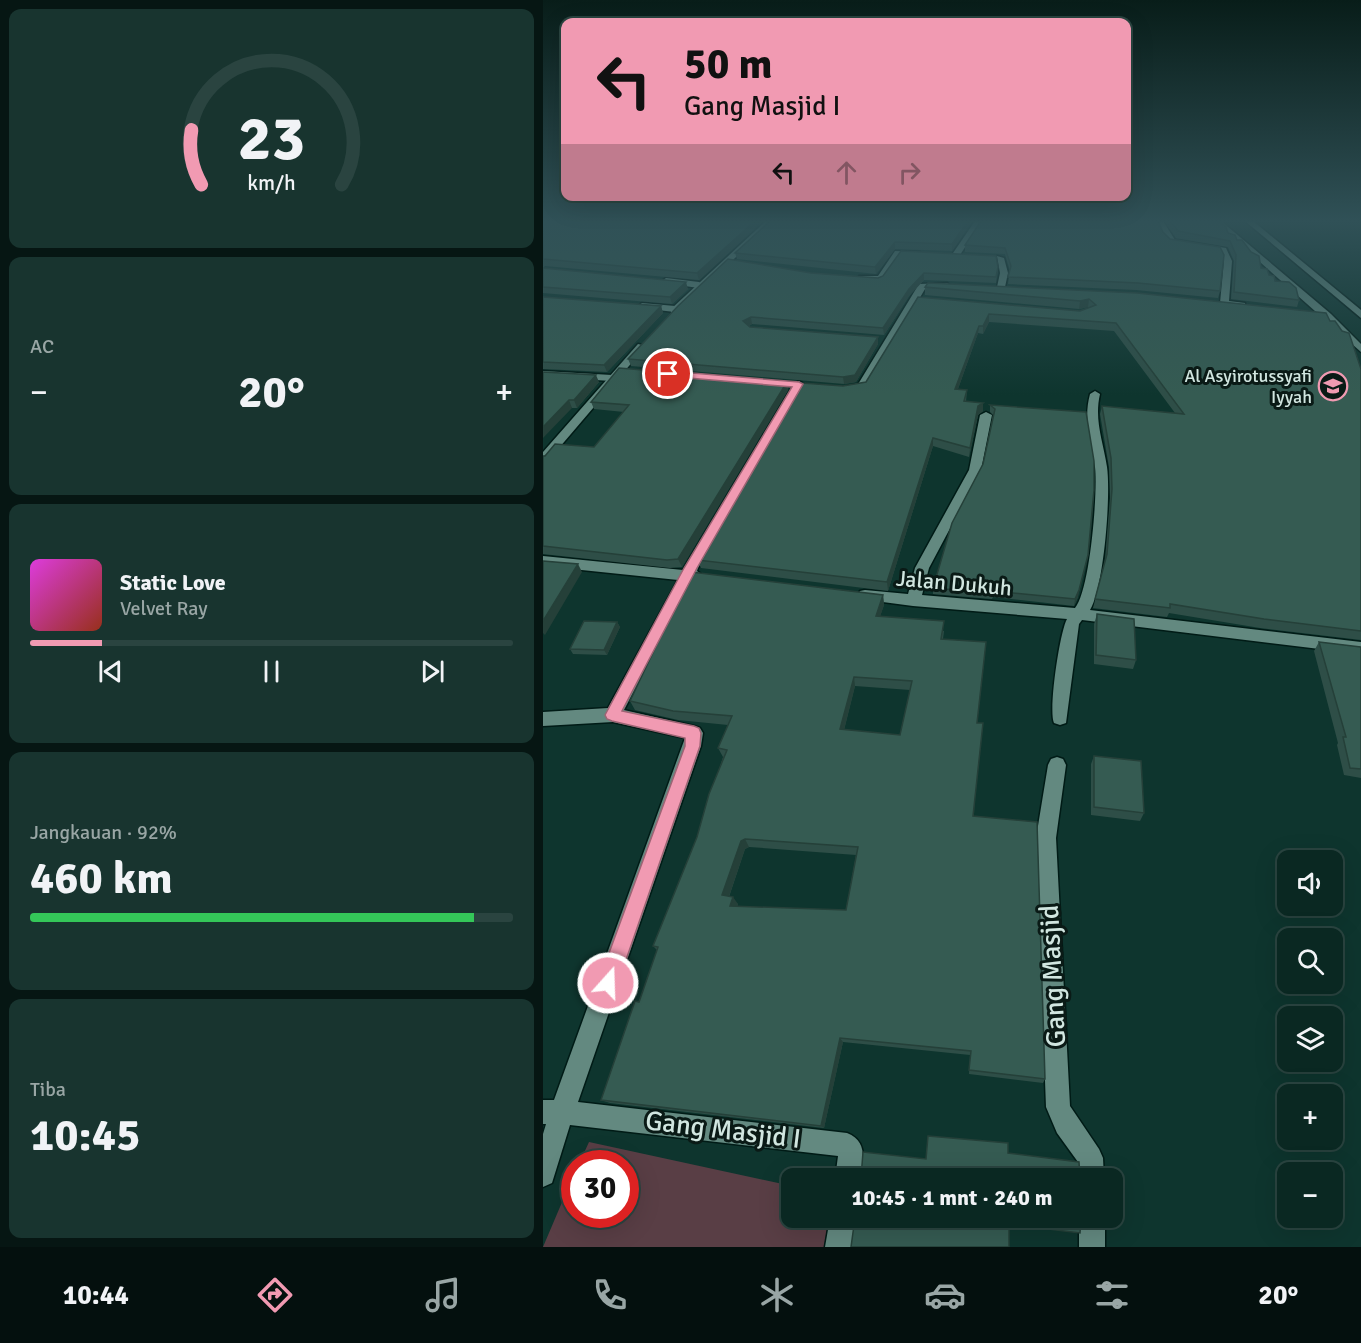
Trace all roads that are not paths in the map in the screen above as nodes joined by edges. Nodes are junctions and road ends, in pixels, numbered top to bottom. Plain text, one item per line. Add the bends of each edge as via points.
1 (707, 279) edge
2 (1002, 279) edge
3 (1226, 279) edge
4 (1285, 279) edge
5 (1318, 279) edge
6 (653, 280) edge
7 (699, 285) junction
8 (953, 286) edge
9 (989, 287) edge
10 (1001, 287) junction
11 (1014, 288) edge
12 (914, 299) junction
13 (925, 300) edge
14 (1213, 302) edge
15 (1224, 303) junction
16 (626, 305) edge
17 (1247, 306) edge
18 (675, 309) junction
19 (1305, 313) edge
20 (1361, 315) edge
21 (1328, 316) junction
22 (665, 321) edge
23 (649, 337) edge
24 (1361, 349) edge
25 (639, 372) edge
26 (543, 374) edge
27 (615, 374) junction
28 (799, 385) edge
29 (833, 388) edge
30 (1095, 394) dead end
31 (986, 415) dead end
32 (543, 459) edge
33 (543, 561) edge
34 (688, 574) junction
35 (711, 577) edge
36 (854, 594) edge
37 (913, 601) junction
38 (1077, 614) junction
39 (1361, 648) edge
40 (612, 715) junction
41 (1060, 718) dead end
42 (543, 719) edge
43 (1057, 765) dead end
44 (553, 1112) edge
45 (849, 1168) edge
46 (1090, 1168) edge
47 (543, 1174) edge
48 (841, 1228) edge
49 (1092, 1228) edge
50 (838, 1247) edge
51 (1092, 1247) edge

1 - 7 street
2 - 10 street
3 - 15 street
4 - 21 street
5 - 20 street
6 - 7 street
7 - 18 street
8 - 12 street via 922,286
9 - 10 street
10 - 11 street
12 - 13 street
12 - 29 street via 882,339 861,387
14 - 15 street
15 - 17 street
16 - 18 street
18 - 22 street
19 - 21 street
21 - 24 street
23 - 27 street
25 - 27 street
26 - 27 street
27 - 32 street
28 - 34 street
30 - 38 street via 1091,410 1101,469 1101,497 1093,584 1086,605
31 - 37 street via 975,470 922,568
33 - 34 street
34 - 35 street
34 - 40 street
36 - 37 street, Jalan Dukuh
37 - 38 street, Jalan Dukuh
38 - 39 street, Jalan Dukuh
38 - 41 street via 1072,623 1061,690
40 - 42 street
40 - 44 street via 694,733
43 - 46 street, Gang Masjid via 1046,838 1058,1107 1090,1158
44 - 45 street, Gang Masjid I via 847,1145 851,1150
44 - 47 street
48 - 50 street
49 - 51 street

